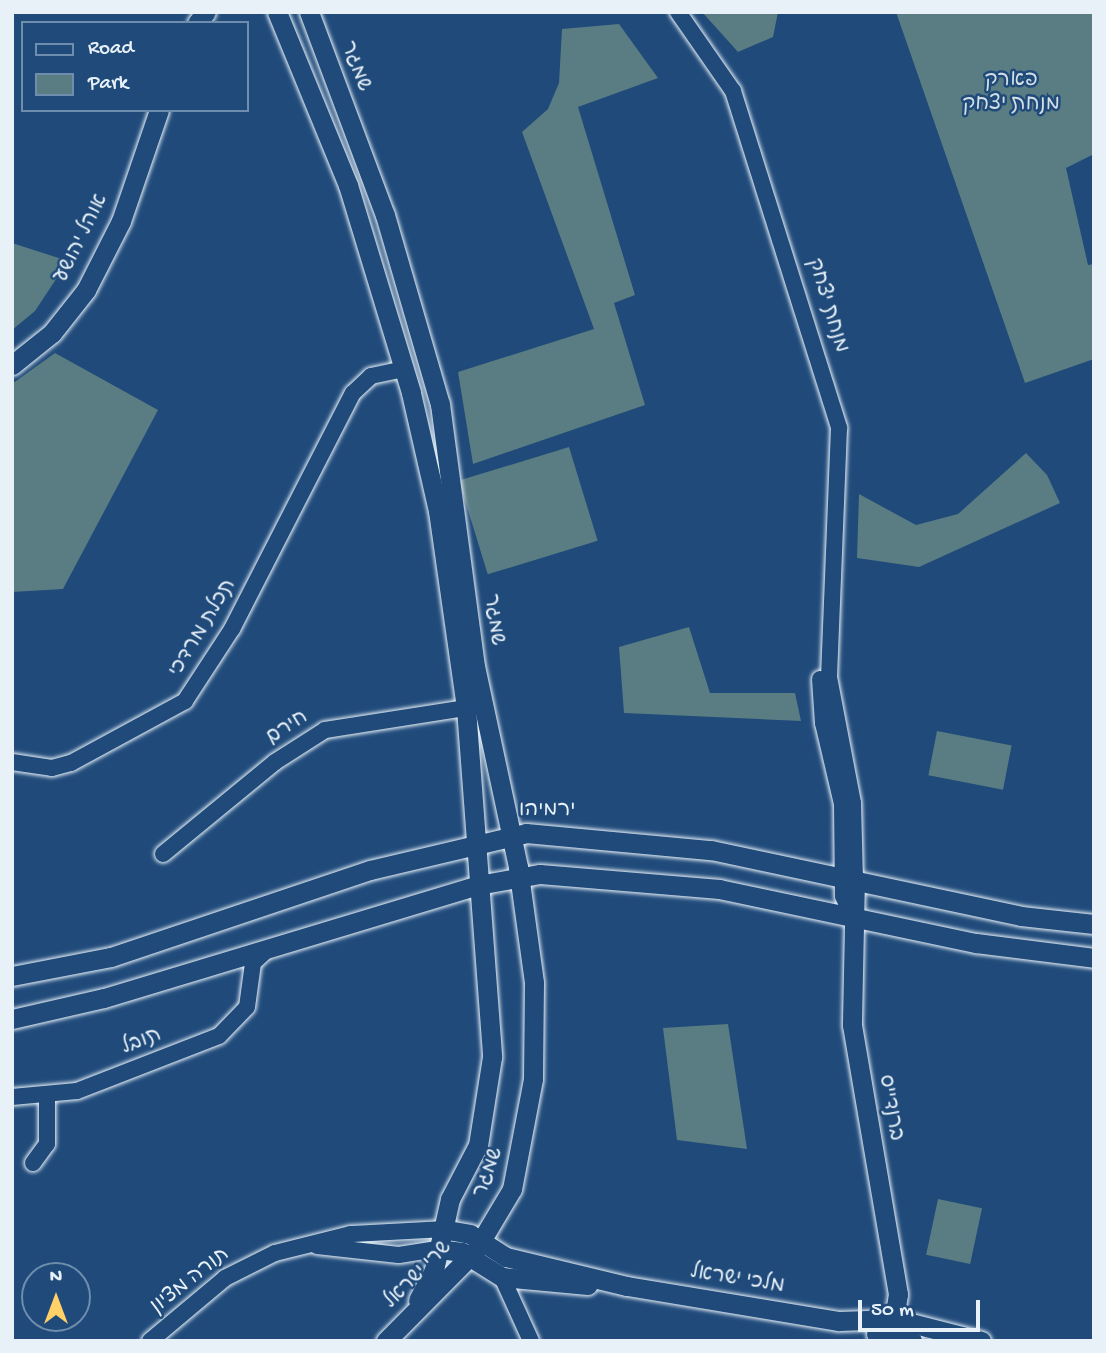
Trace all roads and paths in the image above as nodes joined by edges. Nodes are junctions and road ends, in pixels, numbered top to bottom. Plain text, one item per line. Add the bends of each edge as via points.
1 (277, 12) edge
2 (309, 12) edge
3 (678, 12) edge
4 (158, 112) edge
5 (425, 344) junction
6 (12, 365) edge
7 (404, 369) junction
8 (466, 708) junction
9 (12, 762) edge
10 (511, 834) junction
11 (474, 842) junction
12 (163, 854) dead end
13 (552, 874) junction
14 (520, 876) junction
15 (849, 877) junction
16 (478, 885) junction
17 (852, 916) junction
18 (1094, 924) edge
19 (529, 940) junction
20 (272, 947) junction
21 (1094, 958) edge
22 (218, 962) junction
23 (12, 976) edge
24 (250, 980) junction
25 (12, 1019) edge
26 (47, 1096) junction
27 (12, 1097) edge
28 (33, 1163) dead end
29 (442, 1229) junction
30 (300, 1245) junction
31 (476, 1249) junction
32 (439, 1250) junction
33 (502, 1277) junction
34 (627, 1286) junction
35 (438, 1290) junction
36 (895, 1319) junction
37 (839, 1321) junction
38 (957, 1332) junction
39 (877, 1334) junction
40 (150, 1341) edge
41 (386, 1341) edge
42 (531, 1341) edge
43 (912, 1341) edge
44 (935, 1341) edge
45 (981, 1341) edge

1 - 7 street, שמגר via 348,185
2 - 5 street, שמגר via 385,215
3 - 15 street, מנחת יצחק via 733,91 834,405 840,493 830,636 833,714 856,826
4 - 6 street, אוהל יהושע via 121,221 86,290 52,333
5 - 7 street
5 - 10 street, שמגר via 446,431 475,666
7 - 8 street, שמגר via 436,501
7 - 9 street, תכלת מרדכי via 371,376 343,409 232,629 185,701 71,763 52,768
8 - 11 street, שמגר
8 - 12 street, חירם via 325,730 290,750
10 - 11 street, ירמיהו
10 - 14 street, שמגר
10 - 15 street, ירמיהו via 643,841
11 - 16 street, שמגר
11 - 23 street, ירמיהו via 111,957
13 - 14 street
13 - 17 street via 679,883
13 - 19 street via 533,903
14 - 16 street
14 - 19 street, שמגר
15 - 17 street, ברנדייס
15 - 18 street, ירמיהו via 1021,916
16 - 20 street
16 - 29 street, שמגר via 491,1013 488,1099 478,1145
17 - 21 street via 976,943
17 - 36 street, ברנדייס via 852,1026 896,1275
19 - 31 street, שמגר via 535,1035 528,1119 512,1189
20 - 22 street
20 - 24 street, תובל via 256,957
22 - 24 street via 243,966
22 - 25 street
24 - 26 street, תובל via 247,1007 219,1036 77,1091
26 - 27 street, תובל
26 - 28 street via 47,1144
29 - 30 street, תורה מציון via 351,1234
29 - 31 street, מלכי ישראל
29 - 32 street, שרי ישראל
30 - 32 street, תורה מציון via 399,1255
30 - 40 street, תורה מציון via 242,1267
31 - 32 street, מלכי ישראל
31 - 33 street, מלכי ישראל
31 - 34 street, מלכי ישראל
31 - 35 street, שרי ישראל
32 - 41 street, שרי ישראל via 423,1293
33 - 34 street, מלכי ישראל
33 - 35 street via 471,1278
33 - 42 street
34 - 37 street, מלכי ישראל
35 - 41 street, שרי ישראל
36 - 37 street, מלכי ישראל
36 - 38 street, מלכי ישראל
36 - 39 street
37 - 39 street, מלכי ישראל
38 - 44 street
38 - 45 street, מלכי ישראל
39 - 43 street, מלכי ישראל

